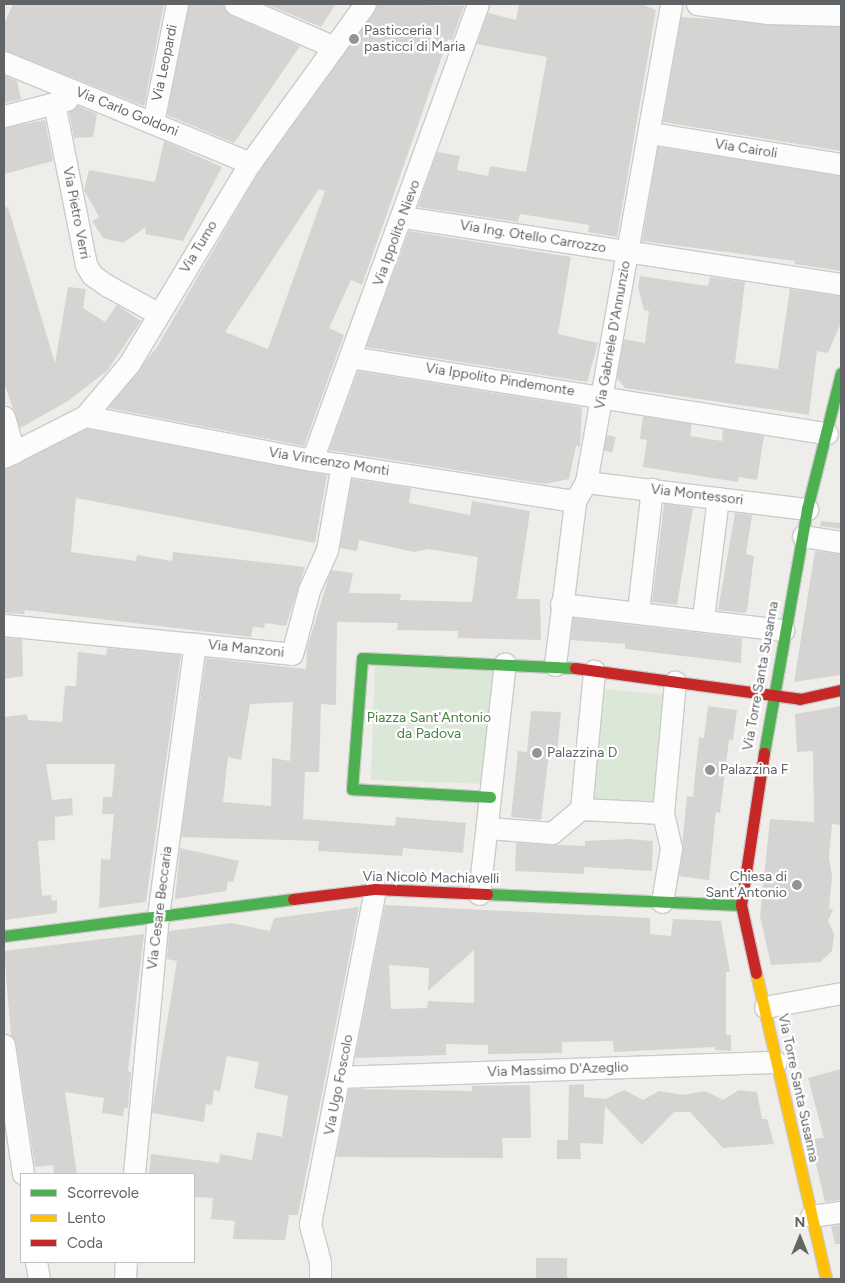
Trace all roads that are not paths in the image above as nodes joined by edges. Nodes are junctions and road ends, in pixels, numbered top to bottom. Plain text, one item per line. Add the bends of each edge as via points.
1 (178, 4) edge
2 (235, 4) edge
3 (346, 4) edge
4 (365, 4) edge
5 (478, 4) edge
6 (671, 4) edge
7 (697, 4) edge
8 (841, 15) edge
9 (338, 42) junction
10 (4, 62) edge
11 (84, 95) junction
12 (54, 103) junction
13 (4, 116) edge
14 (153, 122) junction
15 (651, 133) junction
16 (250, 163) junction
17 (841, 164) edge
18 (403, 217) junction
19 (628, 252) junction
20 (841, 284) edge
21 (159, 314) junction
22 (350, 357) junction
23 (841, 372) edge
24 (602, 396) junction
25 (85, 416) junction
26 (4, 417) edge
27 (827, 433) junction
28 (9, 455) edge
29 (312, 460) junction
30 (342, 464) junction
31 (586, 482) junction
32 (652, 489) junction
33 (718, 498) junction
34 (575, 501) junction
35 (807, 509) junction
36 (803, 536) junction
37 (841, 542) edge
38 (561, 604) junction
39 (638, 611) junction
40 (703, 618) junction
41 (4, 625) edge
42 (783, 630) junction
43 (195, 643) junction
44 (505, 663) junction
45 (555, 665) junction
46 (594, 671) junction
47 (675, 682) junction
48 (841, 690) edge
49 (772, 696) junction
50 (490, 797) junction
51 (581, 809) junction
52 (663, 813) junction
53 (488, 828) junction
54 (375, 889) junction
55 (479, 894) junction
56 (662, 902) junction
57 (741, 905) junction
58 (158, 916) junction
59 (4, 936) edge
60 (841, 993) edge
61 (765, 1007) junction
62 (4, 1045) edge
63 (776, 1062) junction
64 (341, 1078) junction
65 (23, 1173) edge
66 (134, 1173) edge
67 (841, 1212) edge
68 (811, 1216) junction
69 (36, 1263) edge
70 (126, 1263) edge
71 (39, 1279) edge
72 (125, 1279) edge
73 (320, 1279) edge
74 (826, 1279) edge

1 - 14 street, Via Leopardi
2 - 9 street
3 - 9 street
4 - 9 street, Via Tumo
5 - 18 street, Via Ippolito Nievo
6 - 15 street, Via Gabriele D'Annunzio
7 - 8 street via 768,13
9 - 16 street, Via Tumo
10 - 11 street, Via Carlo Goldoni
11 - 12 street
11 - 14 street, Via Carlo Goldoni
12 - 13 street
12 - 21 street, Via Pietro Verri via 86,265 108,286
14 - 16 street, Via Carlo Goldoni
15 - 17 street, Via Cairoli
15 - 19 street, Via Gabriele D'Annunzio
16 - 21 street, Via Tumo
18 - 19 street, Via Ing. Otello Carrozzo
18 - 22 street, Via Ippolito Nievo
19 - 20 street, Via Ing. Otello Carrozzo
19 - 24 street, Via Gabriele D'Annunzio
21 - 25 street, Via Tumo via 129,364
22 - 24 street, Via Ippolito Pindemonte
22 - 29 street, Via Ippolito Nievo
23 - 27 street, Via Torre Santa Susanna
24 - 27 street, Via Ippolito Pindemonte
24 - 31 street, Via Gabriele D'Annunzio
25 - 28 street, Via Tumo
25 - 29 street, Via Vincenzo Monti
26 - 28 street
27 - 35 street, Via Torre Santa Susanna
29 - 30 street, Via Vincenzo Monti
30 - 34 street, Via Vincenzo Monti
30 - 43 street, Via Manzoni via 327,550 309,590 292,654
31 - 32 street, Via Montessori
31 - 34 street, Via Gabriele D'Annunzio
32 - 33 street, Via Montessori
32 - 39 street
33 - 35 street, Via Montessori
33 - 40 street
34 - 38 street, Via Gabriele D'Annunzio
35 - 36 street, Via Torre Santa Susanna
36 - 37 street
36 - 42 street, Via Torre Santa Susanna
38 - 39 street
38 - 45 street, Via Gabriele D'Annunzio
39 - 40 street
40 - 42 street
41 - 43 street, Via Manzoni
42 - 49 street, Via Torre Santa Susanna
43 - 58 street, Via Cesare Beccaria
44 - 45 street
44 - 50 street
44 - 50 street via 362,658 352,789
45 - 46 street
46 - 47 street
46 - 51 street
47 - 49 street
47 - 52 street
48 - 49 street via 800,699
49 - 57 street, Via Torre Santa Susanna
50 - 53 street
51 - 52 street
51 - 53 street via 552,833
52 - 56 street via 671,848
53 - 55 street
54 - 55 street, Via Nicolò Machiavelli
54 - 58 street, Via Nicolò Machiavelli
54 - 64 street, Via Ugo Foscolo
55 - 56 street, Via Nicolò Machiavelli
56 - 57 street, Via Nicolò Machiavelli
57 - 61 street, Via Torre Santa Susanna
58 - 59 street, Via Nicolò Machiavelli
58 - 66 street, Via Cesare Beccaria
60 - 61 street
61 - 63 street, Via Torre Santa Susanna
62 - 65 street
63 - 64 street, Via Massimo D'Azeglio
63 - 68 street, Via Torre Santa Susanna
64 - 73 street, Via Ugo Foscolo via 310,1224 320,1262
67 - 68 street
68 - 74 street, Via Torre Santa Susanna
69 - 71 street
70 - 72 street

